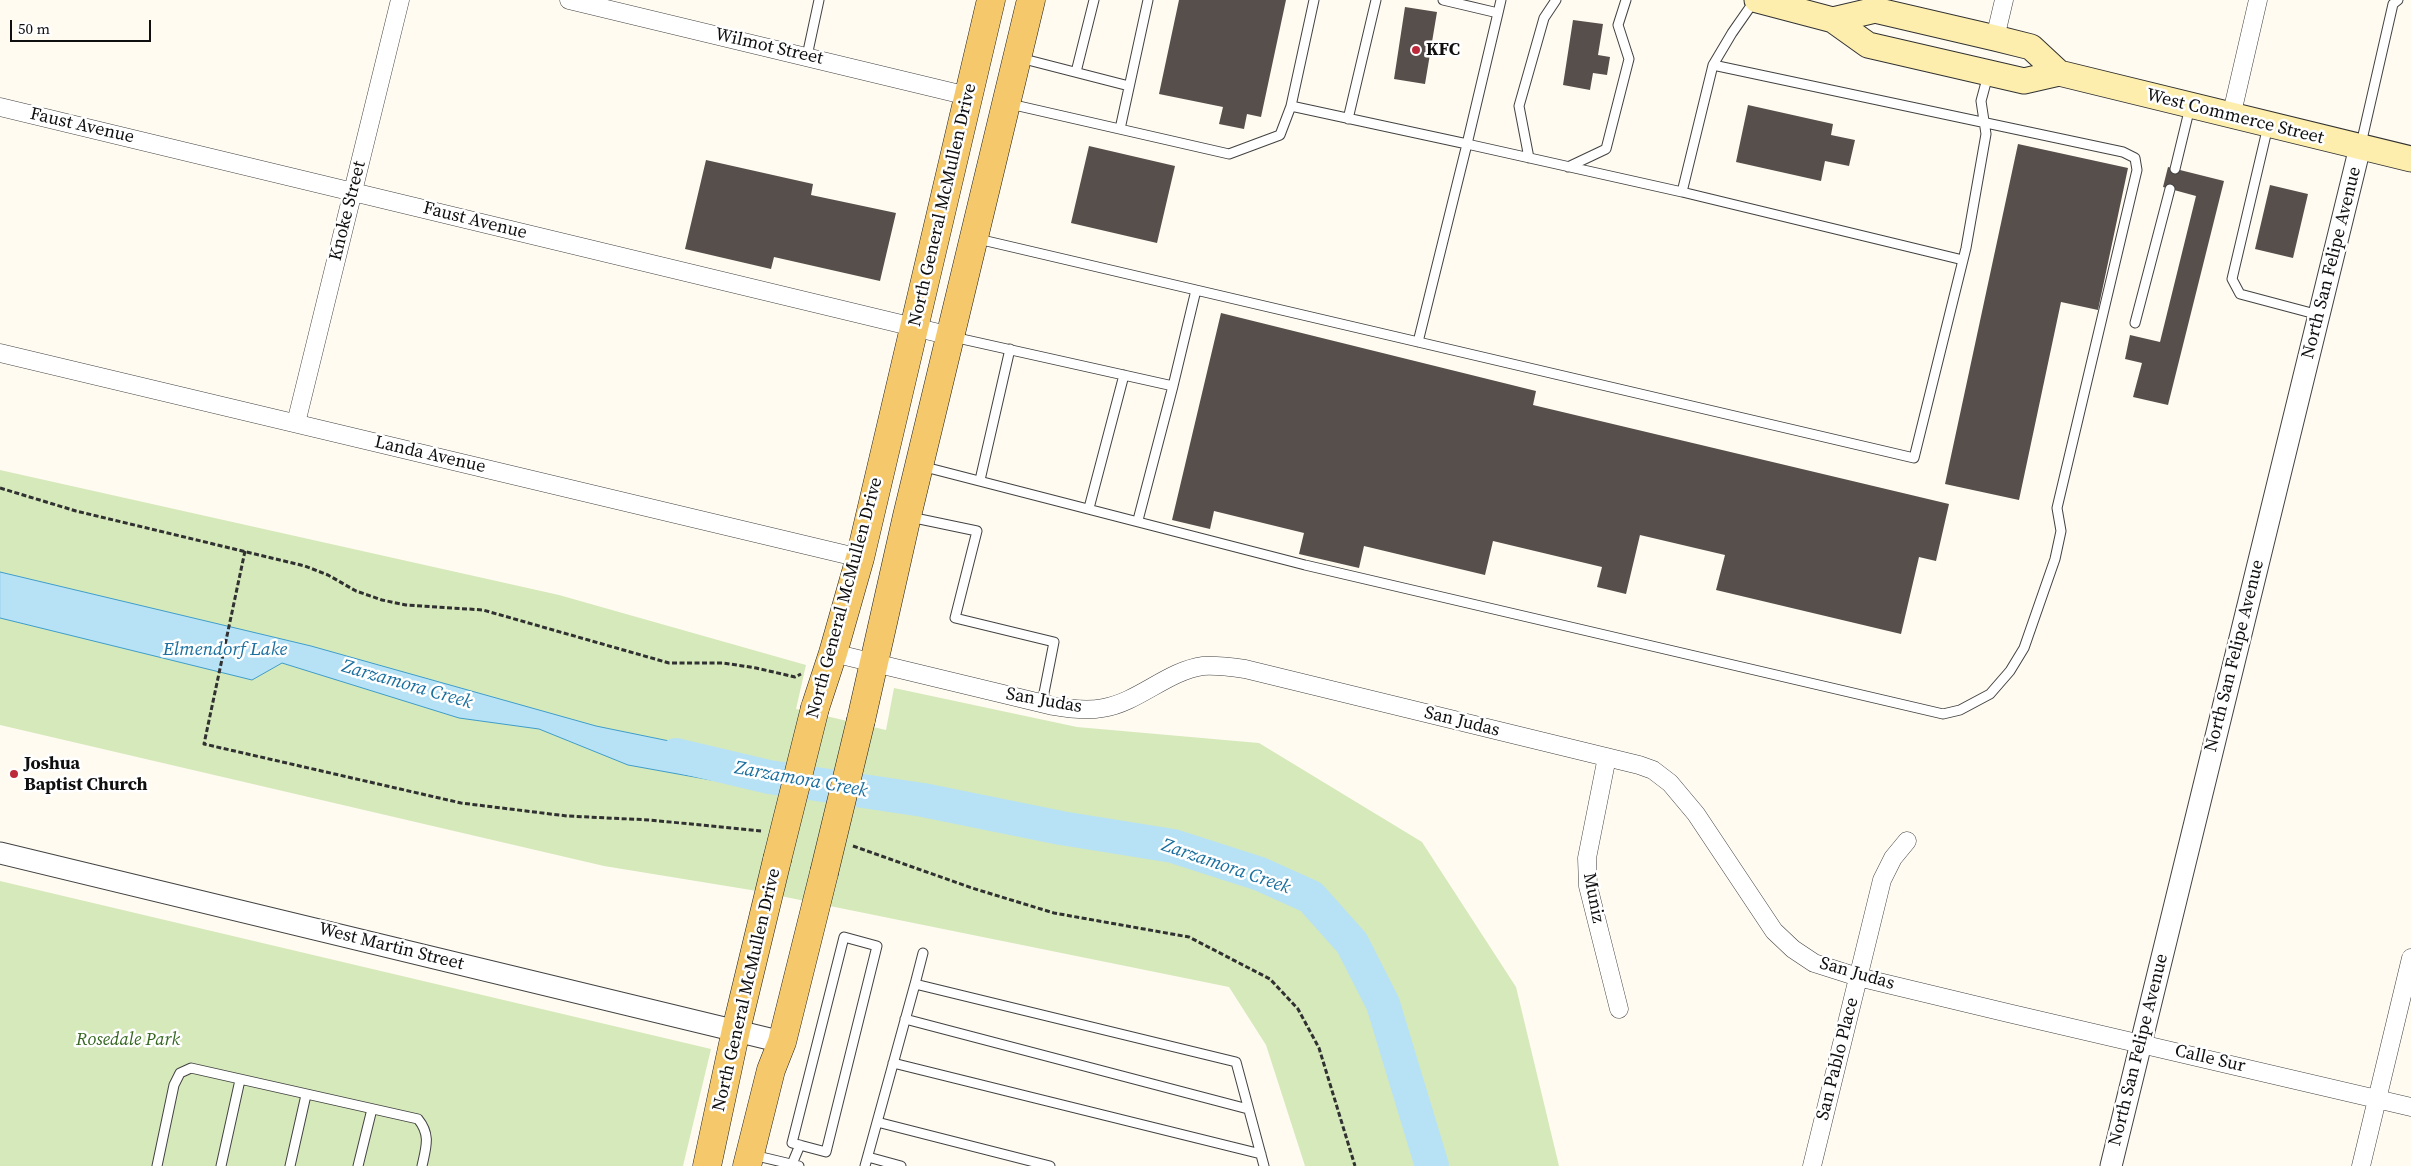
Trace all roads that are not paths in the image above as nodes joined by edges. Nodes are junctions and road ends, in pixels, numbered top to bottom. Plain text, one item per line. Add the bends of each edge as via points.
1 (400, 0) edge
2 (569, 0) edge
3 (820, 0) edge
4 (991, 0) edge
5 (1032, 0) edge
6 (1094, 0) edge
7 (1148, 0) edge
8 (1314, 0) edge
9 (1376, 0) edge
10 (1443, 0) edge
11 (1501, 0) edge
12 (1626, 0) edge
13 (1756, 0) edge
14 (2004, 0) edge
15 (2258, 0) edge
16 (2398, 0) edge
17 (1555, 2) edge
18 (1498, 13) junction
19 (1833, 20) junction
20 (1995, 38) junction
21 (807, 56) junction
22 (1018, 58) junction
23 (1713, 65) junction
24 (1076, 72) junction
25 (1988, 72) junction
26 (2058, 73) junction
27 (1129, 86) junction
28 (968, 96) junction
29 (1007, 104) junction
30 (1292, 106) junction
31 (0, 107) edge
32 (2190, 107) junction
33 (2231, 117) junction
34 (1348, 119) junction
35 (1984, 122) junction
36 (2268, 126) junction
37 (1120, 129) junction
38 (1467, 144) junction
39 (2360, 147) junction
40 (1529, 158) junction
41 (2411, 159) edge
42 (1568, 167) junction
43 (2175, 169) dead end
44 (2170, 189) dead end
45 (352, 191) junction
46 (1682, 192) junction
47 (974, 238) junction
48 (1963, 260) junction
49 (1196, 290) junction
50 (2319, 315) junction
51 (2135, 323) dead end
52 (914, 327) junction
53 (951, 336) junction
54 (1418, 342) junction
55 (1010, 349) junction
56 (0, 353) edge
57 (1124, 374) junction
58 (1173, 386) junction
59 (296, 423) junction
60 (920, 465) junction
61 (980, 480) junction
62 (1090, 508) junction
63 (907, 516) junction
64 (1138, 520) junction
65 (860, 558) junction
66 (833, 653) junction
67 (874, 663) junction
68 (1042, 703) junction
69 (1608, 757) junction
70 (1907, 841) dead end
71 (0, 853) edge
72 (923, 953) dead end
73 (2411, 958) edge
74 (1858, 977) junction
75 (915, 984) junction
76 (1619, 1009) dead end
77 (2008, 1013) joint
78 (905, 1019) junction
79 (736, 1030) junction
80 (782, 1042) junction
81 (2141, 1042) junction
82 (893, 1063) junction
83 (240, 1080) junction
84 (306, 1094) junction
85 (2377, 1098) junction
86 (2411, 1107) edge
87 (372, 1109) junction
88 (1248, 1109) junction
89 (877, 1122) junction
90 (800, 1146) junction
91 (1260, 1154) junction
92 (749, 1160) edge
93 (866, 1161) edge
94 (796, 1165) edge
95 (157, 1166) edge
96 (221, 1166) edge
97 (290, 1166) edge
98 (358, 1166) edge
99 (422, 1166) edge
100 (707, 1166) edge
101 (901, 1166) edge
102 (1050, 1166) edge
103 (1264, 1166) edge
104 (1812, 1166) edge
105 (2111, 1166) edge
106 (2361, 1166) edge

1 - 45 street, Knoke Street
2 - 21 street, Wilmot Street
3 - 21 lane
4 - 28 main road, North General McMullen Drive
5 - 22 main road, North General McMullen Drive
6 - 24 lane
7 - 27 lane
8 - 30 lane
9 - 34 lane
10 - 18 lane
11 - 18 lane
12 - 42 lane via 1618,25 1629,59 1606,149
13 - 19 main road, West Commerce Street
13 - 23 lane
14 - 20 street
15 - 33 street
16 - 39 lane via 2393,4
17 - 40 lane via 1544,18 1519,106
18 - 38 lane
19 - 20 main road, West Commerce Street via 1875,10
19 - 25 main road, West Commerce Street via 1868,45
20 - 26 main road, West Commerce Street via 2030,47
21 - 28 street, Wilmot Street
22 - 24 lane
22 - 29 main road, North General McMullen Drive
23 - 35 lane
23 - 46 lane
24 - 27 lane
25 - 26 main road, West Commerce Street via 2024,81
25 - 35 lane via 1981,100
26 - 32 main road, West Commerce Street
27 - 37 lane
28 - 52 main road, North General McMullen Drive
29 - 37 lane
29 - 47 main road, North General McMullen Drive
30 - 34 lane
30 - 37 lane via 1280,135 1229,154
31 - 45 street, Faust Avenue
32 - 33 main road, West Commerce Street
32 - 43 lane
33 - 36 main road, West Commerce Street
34 - 38 lane
35 - 48 lane via 1986,134
35 - 64 lane via 2123,152 2135,158 2138,170 2057,508 2061,531 2055,559 2024,648 2010,671 1990,694 1960,710 1943,714 1875,699 1306,565
36 - 39 main road, West Commerce Street
36 - 50 lane via 2232,279 2240,294
38 - 40 lane
38 - 54 lane
39 - 41 main road, West Commerce Street
39 - 50 street, North San Felipe Avenue
40 - 42 lane
42 - 46 lane
44 - 51 lane
45 - 52 street, Faust Avenue
45 - 59 street, Knoke Street
46 - 48 lane
47 - 49 lane
47 - 53 main road, North General McMullen Drive
48 - 54 lane via 1914,458
49 - 54 lane
49 - 58 lane
50 - 81 street, North San Felipe Avenue
52 - 53 street, Faust Avenue
52 - 65 main road, North General McMullen Drive
53 - 55 lane
53 - 60 main road, North General McMullen Drive
55 - 57 lane
55 - 61 lane
56 - 59 street, Landa Avenue
57 - 58 lane
57 - 62 lane
58 - 64 lane
59 - 65 street, Landa Avenue
60 - 61 lane
60 - 63 main road, North General McMullen Drive
61 - 62 lane
62 - 64 lane
63 - 67 main road, North General McMullen Drive
63 - 68 lane via 977,531 955,618 1054,642
65 - 66 main road, North General McMullen Drive
66 - 67 street, San Judas
66 - 79 main road, North General McMullen Drive, bridge via 815,708
67 - 68 street, San Judas
67 - 80 main road, North General McMullen Drive, bridge
68 - 69 street, San Judas via 1078,710 1103,708 1123,702 1182,673 1219,666
69 - 74 street, San Judas via 1653,770 1670,783 1696,814 1784,942 1814,963
69 - 76 street, Muniz via 1586,858 1588,886
70 - 74 street, San Pablo Place via 1893,858 1882,880
71 - 79 street, West Martin Street
72 - 75 lane
73 - 85 street
74 - 77 street, San Judas
74 - 104 street, San Pablo Place
75 - 78 lane
75 - 88 lane via 1236,1062
77 - 81 street, Calle Sur
78 - 82 lane
78 - 88 lane
79 - 80 street, West Martin Street
79 - 100 main road, North General McMullen Drive
80 - 92 main road, North General McMullen Drive via 771,1070
81 - 85 street, Calle Sur
81 - 105 street, North San Felipe Avenue
82 - 89 lane
82 - 91 lane
83 - 84 lane
83 - 95 lane via 191,1068 180,1073 174,1085
83 - 96 lane
84 - 87 lane
84 - 97 lane
85 - 86 street, Calle Sur
85 - 106 street
87 - 98 lane
87 - 99 lane via 418,1119 428,1139
88 - 91 lane
89 - 93 lane
89 - 102 lane
90 - 90 lane via 826,1152 877,946 844,938 792,1143
90 - 94 lane
91 - 103 lane
92 - 94 lane
93 - 101 lane

